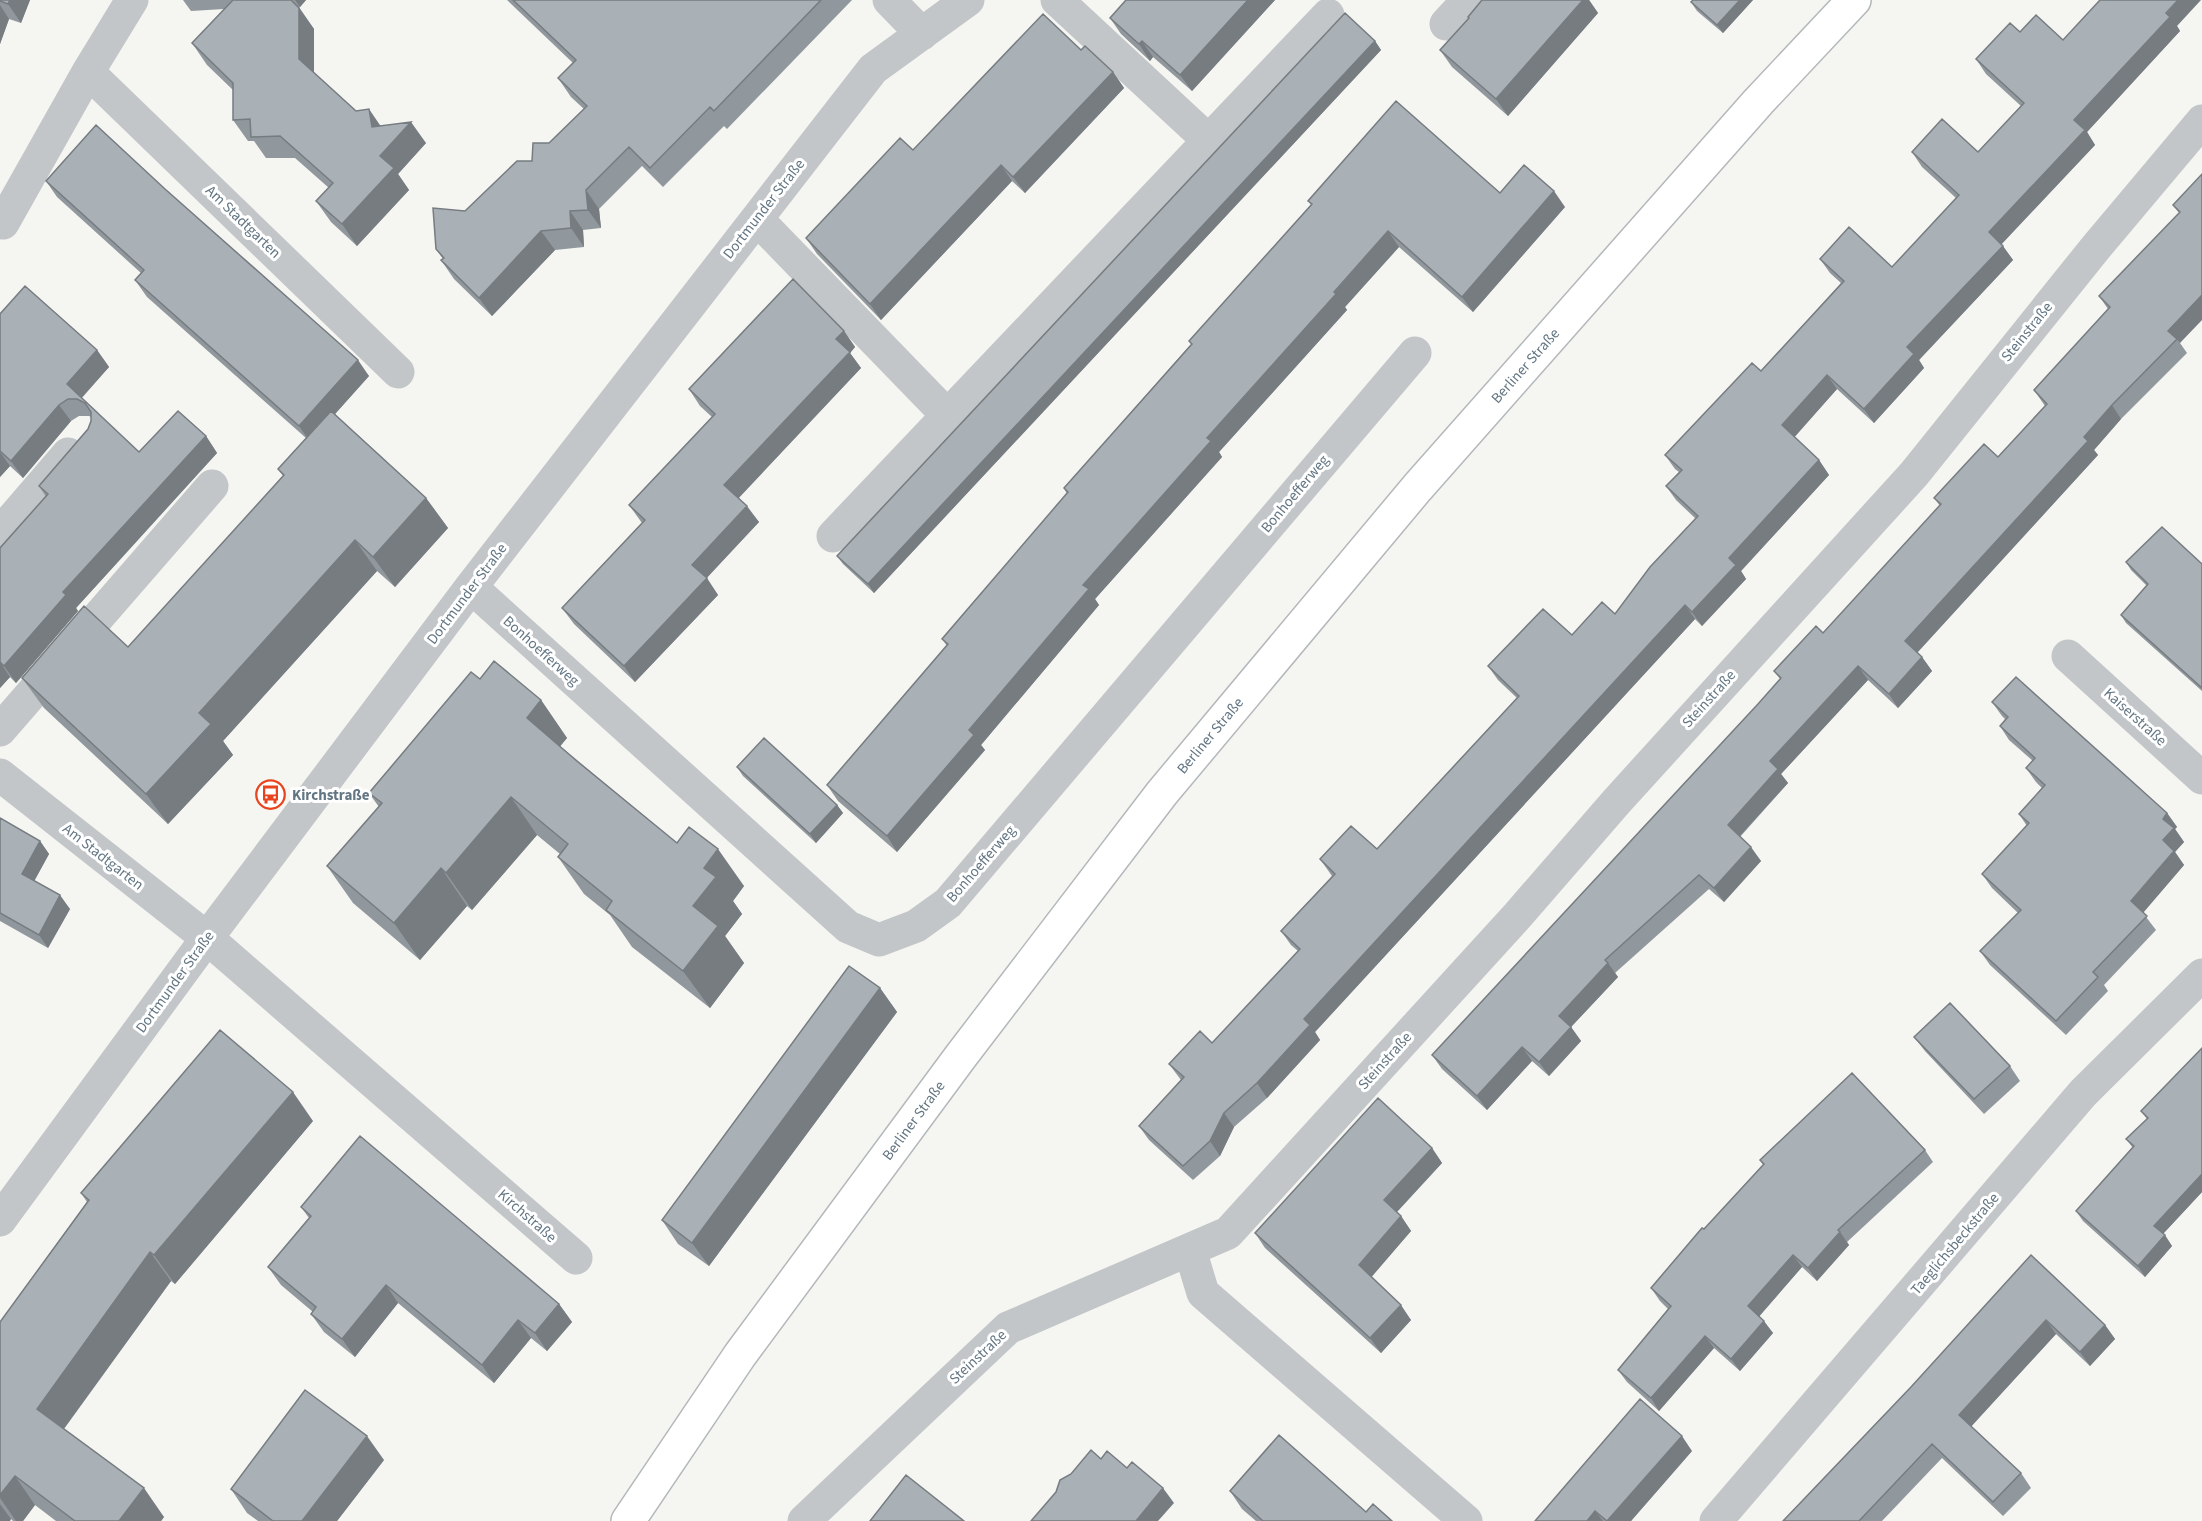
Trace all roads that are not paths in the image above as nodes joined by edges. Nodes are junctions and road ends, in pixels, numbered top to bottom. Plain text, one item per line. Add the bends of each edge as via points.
1 (132, 0) edge
2 (889, 0) edge
3 (968, 0) edge
4 (1057, 0) edge
5 (1468, 0) edge
6 (1854, 0) edge
7 (1328, 15) dead end
8 (1446, 24) dead end
9 (922, 34) junction
10 (88, 72) junction
11 (2202, 121) edge
12 (1208, 140) junction
13 (757, 219) junction
14 (3, 223) dead end
15 (1415, 353) dead end
16 (398, 372) dead end
17 (947, 415) junction
18 (85, 434) edge
19 (212, 486) dead end
20 (0, 533) edge
21 (832, 536) dead end
22 (471, 588) junction
23 (2068, 656) dead end
24 (0, 730) edge
25 (0, 775) edge
26 (2202, 778) edge
27 (207, 938) junction
28 (2202, 975) edge
29 (0, 1220) edge
30 (1190, 1250) junction
31 (576, 1258) dead end
32 (628, 1521) edge
33 (804, 1521) edge
34 (1466, 1521) edge
35 (1716, 1521) edge

1 - 10 street
2 - 9 street
3 - 9 street, Dortmunder Straße
4 - 12 street
5 - 8 street
6 - 32 main road, Berliner Straße via 1751,110 1417,488 1162,793 740,1355
7 - 12 street
9 - 13 street, Dortmunder Straße via 873,69
10 - 14 street
10 - 16 street, Am Stadtgarten
11 - 30 street, Steinstraße via 1914,474 1228,1233
12 - 17 street
13 - 17 street
13 - 22 street, Dortmunder Straße
15 - 22 street, Bonhoefferweg via 948,903 916,926 879,940 848,927
17 - 21 street
18 - 20 street
19 - 24 street
22 - 27 street, Dortmunder Straße
23 - 26 street, Kaiserstraße
25 - 27 street, Am Stadtgarten
27 - 29 street, Dortmunder Straße
27 - 31 street, Kirchstraße
28 - 35 street, Taeglichsbeckstraße via 2084,1093
30 - 33 street, Steinstraße via 1008,1328
30 - 34 street via 1203,1293

